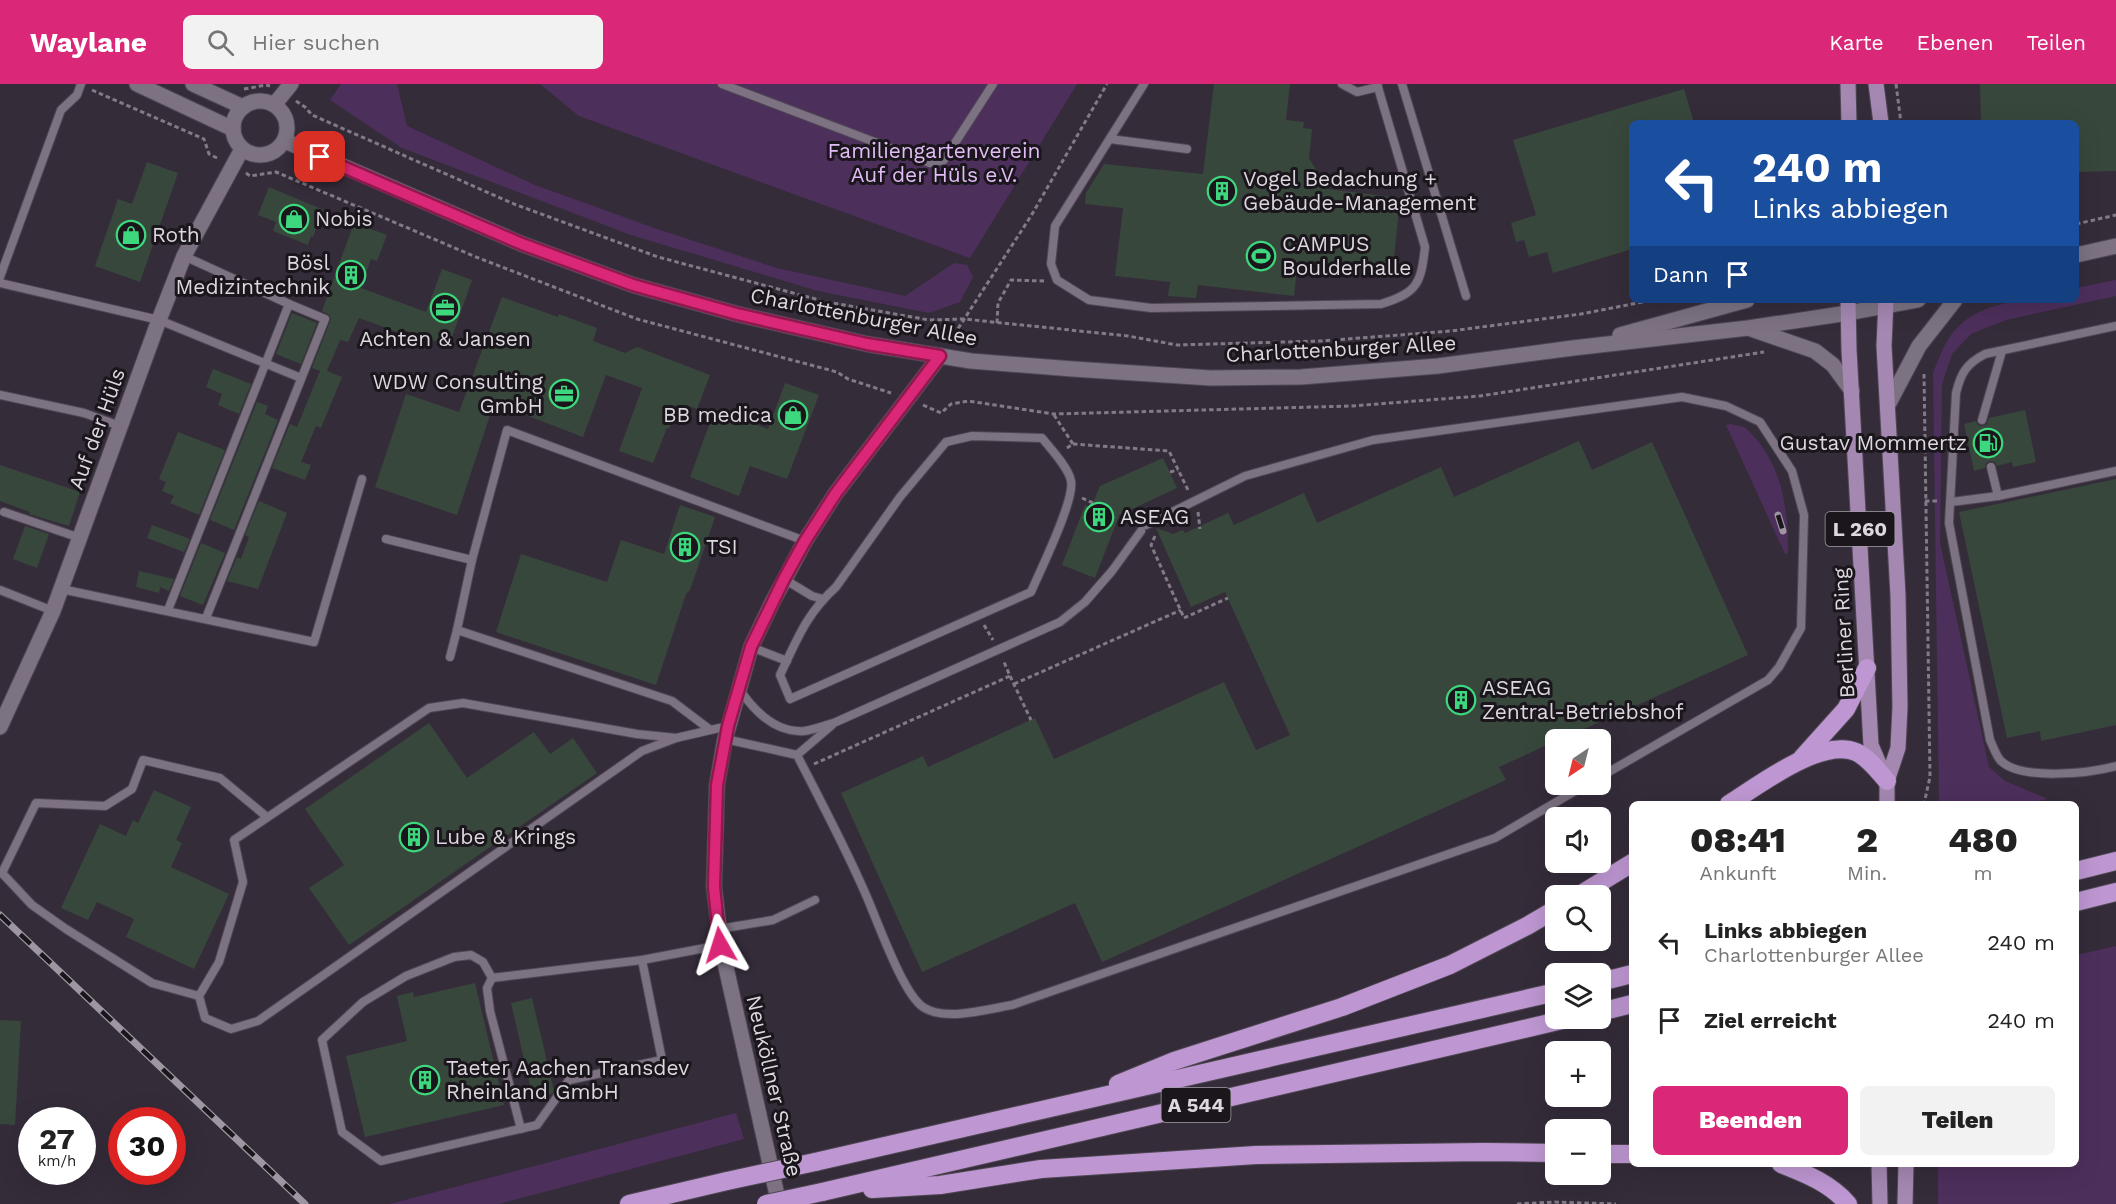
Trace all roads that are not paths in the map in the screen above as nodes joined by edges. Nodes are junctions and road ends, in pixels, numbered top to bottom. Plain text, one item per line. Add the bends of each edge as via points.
1 (80, 84) edge
2 (137, 84) edge
3 (194, 84) edge
4 (722, 84) edge
5 (993, 84) edge
6 (1144, 84) edge
7 (1342, 84) edge
8 (1402, 84) edge
9 (1848, 84) edge
10 (1876, 84) edge
11 (1377, 86) edge
12 (283, 94) edge
13 (243, 107) junction
14 (1849, 120) edge
15 (1881, 120) edge
16 (233, 129) junction
17 (1110, 139) junction
18 (285, 141) junction
19 (243, 149) junction
20 (1187, 149) dead end
21 (2116, 246) edge
22 (2079, 254) edge
23 (184, 256) junction
24 (0, 277) edge
25 (0, 282) edge
26 (1467, 296) dead end
27 (1736, 303) edge
28 (1886, 303) edge
29 (1953, 303) edge
30 (289, 304) junction
31 (1848, 306) edge
32 (159, 320) junction
33 (2116, 326) edge
34 (1748, 328) junction
35 (1574, 348) junction
36 (2002, 351) junction
37 (940, 356) junction
38 (265, 364) junction
39 (301, 378) junction
40 (1852, 391) junction
41 (0, 395) edge
42 (1889, 403) junction
43 (1982, 420) dead end
44 (120, 426) junction
45 (1991, 467) dead end
46 (2116, 471) edge
47 (362, 479) dead end
48 (1998, 496) junction
49 (1951, 502) junction
50 (4, 513) dead end
51 (80, 538) junction
52 (386, 538) dead end
53 (805, 541) junction
54 (472, 560) junction
55 (784, 579) junction
56 (61, 589) junction
57 (0, 590) edge
58 (823, 599) junction
59 (168, 610) junction
60 (53, 611) junction
61 (207, 618) junction
62 (457, 630) junction
63 (751, 647) junction
64 (450, 657) dead end
65 (787, 661) junction
66 (1867, 668) junction
67 (738, 688) junction
68 (836, 722) junction
69 (0, 727) edge
70 (709, 729) junction
71 (726, 732) junction
72 (676, 738) junction
73 (798, 755) junction
74 (1800, 761) junction
75 (2116, 766) edge
76 (1611, 771) edge
77 (1887, 781) junction
78 (1568, 795) edge
79 (1734, 801) edge
80 (1887, 801) edge
81 (267, 818) junction
82 (2116, 861) edge
83 (1629, 864) edge
84 (2079, 869) edge
85 (1595, 885) edge
86 (2116, 892) edge
87 (815, 900) dead end
88 (2079, 901) edge
89 (1545, 915) edge
90 (719, 929) junction
91 (720, 945) junction
92 (642, 960) junction
93 (1629, 975) edge
94 (492, 978) junction
95 (1611, 979) edge
96 (1545, 995) edge
97 (199, 996) junction
98 (1629, 1005) edge
99 (1611, 1009) edge
100 (1545, 1024) edge
101 (1066, 1105) junction
102 (521, 1129) junction
103 (1545, 1153) edge
104 (1611, 1154) edge
105 (1629, 1154) edge
106 (1789, 1167) edge
107 (1879, 1167) edge
108 (1906, 1167) edge
109 (822, 1192) junction
110 (629, 1204) edge
111 (766, 1204) edge
112 (779, 1204) edge
113 (1848, 1204) edge
114 (1880, 1204) edge
115 (1905, 1204) edge

1 - 24 lane via 76,95 61,110
2 - 16 street
3 - 13 street
4 - 5 lane via 930,163 944,160
6 - 17 lane
7 - 11 lane via 1358,92
8 - 26 lane
9 - 14 main road
10 - 15 main road
11 - 17 lane via 1425,247 1417,285 1401,298 1381,304 1151,308 1089,300 1057,280 1052,264 1055,226
12 - 13 street
12 - 18 street
13 - 16 street
16 - 19 street
17 - 20 lane
18 - 19 street via 270,154 261,156
18 - 37 street, Charlottenburger Allee via 522,244 633,285 737,314 867,344
19 - 23 street, Auf der Hüls
21 - 22 street
23 - 30 lane
23 - 32 street, Auf der Hüls
25 - 32 lane
27 - 35 street, Charlottenburger Allee
28 - 31 street, Charlottenburger Allee
28 - 42 main road, Berliner Ring / L 260 via 1884,346
29 - 42 street via 1919,346
30 - 38 lane
30 - 39 lane via 324,319
31 - 34 street, Charlottenburger Allee
31 - 40 main road, Berliner Ring / L 260
32 - 38 lane
32 - 44 street, Auf der Hüls
33 - 36 lane
34 - 35 street, Charlottenburger Allee
34 - 40 street via 1815,351 1833,365
35 - 37 street, Charlottenburger Allee via 1395,370 1222,378
36 - 43 lane
36 - 49 lane via 1971,362 1960,376
37 - 53 street, Neuköllner Straße via 836,493
38 - 39 lane
38 - 59 lane
39 - 61 lane
40 - 66 main road, Berliner Ring / L 260
41 - 44 lane via 84,413
42 - 77 main road, Berliner Ring / L 260 via 1900,707 1898,748
44 - 51 street, Auf der Hüls
45 - 48 lane
46 - 48 lane
47 - 61 lane via 314,642
48 - 49 lane
49 - 75 lane via 1949,523 1990,740 2001,760 2014,768 2046,774
50 - 51 lane
51 - 56 street, Auf der Hüls
52 - 54 lane
53 - 54 lane via 507,430
53 - 55 street, Neuköllner Straße
54 - 62 lane
55 - 58 lane
55 - 63 street, Neuköllner Straße
56 - 59 lane
56 - 60 street, Auf der Hüls
57 - 60 lane
58 - 65 lane via 806,620
58 - 65 lane via 946,442 972,436 1042,438 1071,481 1068,501 1031,592 790,699 780,675
59 - 61 lane
60 - 69 street, Auf der Hüls
62 - 64 lane
62 - 70 lane via 672,700
63 - 65 lane
63 - 67 street, Neuköllner Straße
66 - 74 highway via 1846,709
66 - 77 main road, Berliner Ring / L 260 via 1872,745
67 - 68 lane via 752,708 784,730 805,731
67 - 71 street, Neuköllner Straße
68 - 73 lane
68 - 76 lane via 1060,622 1085,602 1144,528 1245,476 1373,440 1682,397 1726,406 1760,422 1792,471 1804,515 1802,628 1768,680
70 - 71 lane
70 - 72 lane
71 - 73 lane
71 - 90 street, Neuköllner Straße via 717,785 714,887
72 - 81 lane via 463,704 429,708
72 - 97 lane via 642,751 258,1022 231,1029 205,1018
73 - 78 lane via 862,885 905,986 922,1006 940,1014 1012,1005 1495,838
74 - 77 highway via 1833,749 1855,752
74 - 79 highway
77 - 80 main road, Berliner Ring / L 260
81 - 97 lane via 234,840 243,882 219,962
81 - 97 lane via 220,778 143,760 132,789 105,806 36,803 2,873 32,905 152,983
82 - 84 highway
83 - 85 highway
86 - 88 highway
87 - 90 lane via 773,920
89 - 101 highway via 1450,965 1342,1007 1174,1061
90 - 91 street, Neuköllner Straße
91 - 92 lane
91 - 112 street, Neuköllner Straße
92 - 94 lane
92 - 102 lane via 662,1060 569,1080 537,1125
93 - 95 highway
94 - 102 lane via 488,988 490,1011
94 - 102 lane via 483,962 471,955 454,957 406,976 363,1002 322,1040 342,1132 381,1161
96 - 101 highway, A 544
98 - 99 highway
100 - 109 highway, A 544
101 - 110 highway, A 544, bridge
103 - 109 highway via 1256,1155 1041,1169 940,1185
104 - 105 highway
106 - 113 highway via 1814,1177 1838,1192
107 - 114 main road
108 - 115 main road
109 - 111 highway, A 544, bridge

